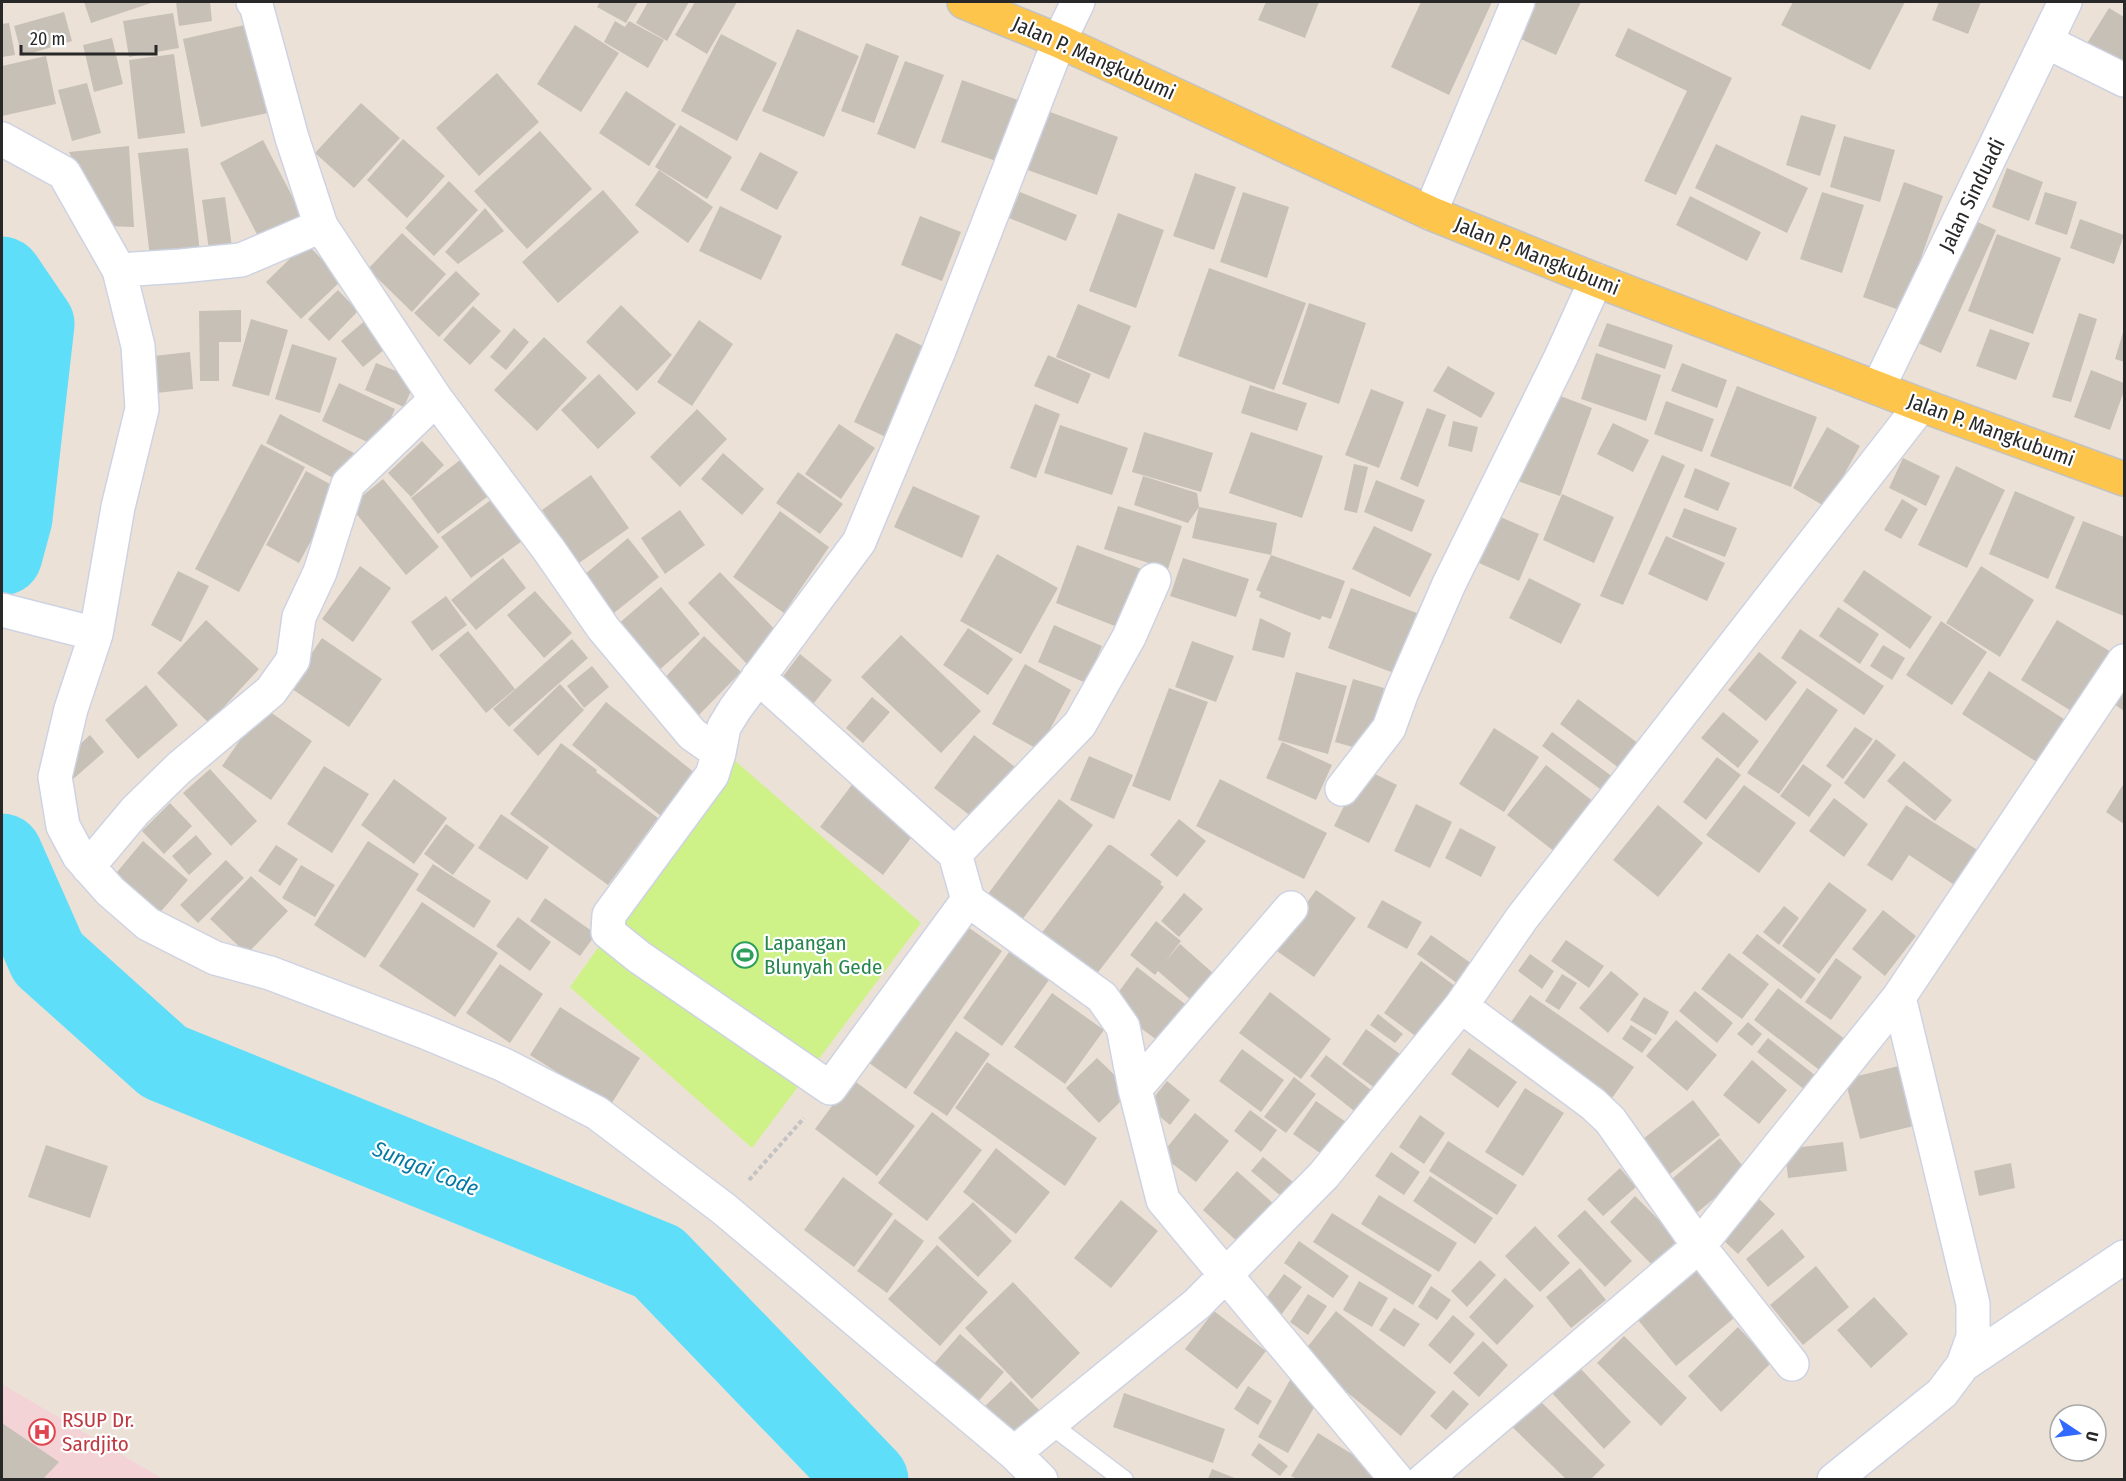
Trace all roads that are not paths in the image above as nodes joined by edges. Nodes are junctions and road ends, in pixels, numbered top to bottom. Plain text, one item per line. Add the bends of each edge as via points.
1 (253, 2) edge
2 (964, 2) edge
3 (1078, 2) edge
4 (1518, 2) edge
5 (2065, 2) edge
6 (1059, 41) junction
7 (2047, 42) junction
8 (2124, 80) edge
9 (2, 139) edge
10 (1430, 213) junction
11 (321, 226) junction
12 (119, 270) junction
13 (1596, 280) junction
14 (1878, 387) junction
15 (436, 399) junction
16 (1921, 405) junction
17 (2124, 479) edge
18 (1154, 580) dead end
19 (2, 610) edge
20 (81, 630) junction
21 (2124, 661) edge
22 (758, 677) junction
23 (719, 753) junction
24 (1342, 789) dead end
25 (955, 854) junction
26 (88, 867) junction
27 (968, 900) junction
28 (1291, 908) dead end
29 (1899, 997) junction
30 (1461, 1006) junction
31 (1135, 1089) junction
32 (1699, 1246) junction
33 (2124, 1257) edge
34 (1226, 1275) junction
35 (1792, 1364) dead end
36 (1963, 1365) junction
37 (1050, 1424) junction
38 (1014, 1453) junction
39 (1041, 1479) edge
40 (1124, 1479) edge
41 (1397, 1479) edge
42 (1424, 1479) edge
43 (1834, 1479) edge

1 - 11 street
2 - 6 main road, Jalan P. Mangkubumi
3 - 6 street
4 - 10 street
5 - 7 street, Jalan Sinduadi
6 - 10 main road, Jalan P. Mangkubumi
6 - 22 street via 938,353 859,542
7 - 8 street
7 - 14 street, Jalan Sinduadi
9 - 12 street via 64,173
10 - 13 main road, Jalan P. Mangkubumi
11 - 12 street via 241,260
11 - 15 street
12 - 20 street via 138,346 142,409
13 - 14 main road, Jalan P. Mangkubumi
13 - 24 street via 1449,584 1389,728
14 - 16 main road, Jalan P. Mangkubumi
15 - 23 street via 603,628 692,734
15 - 26 street via 348,484 320,572 299,617 293,660 271,691 179,768 135,811
16 - 17 main road, Jalan P. Mangkubumi
16 - 30 street via 1522,918
18 - 25 street via 1129,637 1080,724
19 - 20 street
20 - 26 street via 71,709 55,777 63,826
21 - 29 street
22 - 23 street via 724,727
22 - 25 street
23 - 27 street via 712,776 609,915 608,932 830,1088
25 - 27 street
26 - 38 street via 148,924 215,958 270,973 424,1032 504,1065 597,1113 724,1209
27 - 31 street via 1102,997 1123,1027
28 - 31 street
29 - 32 street
29 - 36 street via 1973,1304 1973,1337
30 - 32 street via 1610,1120
30 - 34 street via 1324,1174
31 - 34 street via 1163,1200
32 - 35 street
32 - 42 street
33 - 36 street
34 - 37 street via 1197,1304
34 - 41 street
36 - 43 street via 1942,1393
37 - 38 street
37 - 40 lane
38 - 39 street

